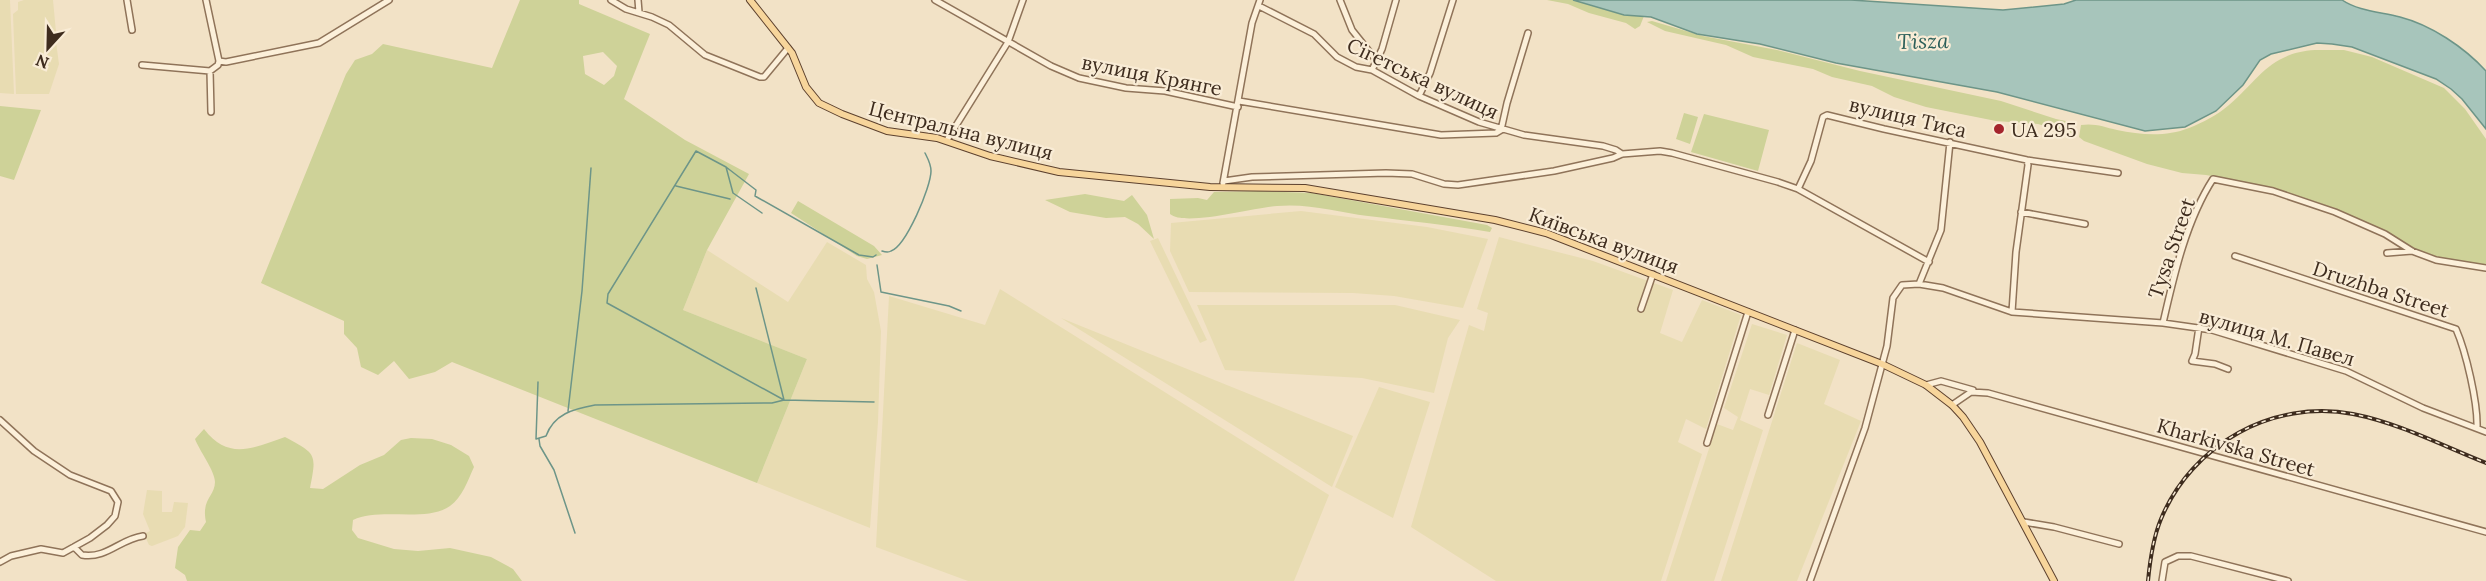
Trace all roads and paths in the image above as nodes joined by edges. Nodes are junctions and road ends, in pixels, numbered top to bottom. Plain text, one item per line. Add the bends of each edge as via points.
1 (127, 0) edge
2 (206, 0) edge
3 (389, 0) edge
4 (611, 0) edge
5 (638, 0) edge
6 (750, 0) edge
7 (935, 0) edge
8 (1023, 0) edge
9 (1340, 0) edge
10 (1396, 0) edge
11 (1453, 0) edge
12 (1259, 3) edge
13 (639, 12) junction
14 (132, 30) dead end
15 (1528, 33) dead end
16 (1008, 42) junction
17 (788, 48) junction
18 (219, 60) junction
19 (1376, 60) junction
20 (142, 65) dead end
21 (1372, 70) junction
22 (210, 71) junction
23 (1419, 96) junction
24 (1238, 104) junction
25 (211, 112) dead end
26 (1501, 130) junction
27 (947, 140) junction
28 (1950, 142) junction
29 (1622, 154) junction
30 (2027, 160) junction
31 (2118, 173) dead end
32 (1223, 184) junction
33 (1798, 189) junction
34 (2021, 212) junction
35 (2085, 224) dead end
36 (2412, 251) junction
37 (2387, 253) dead end
38 (2235, 256) dead end
39 (1929, 262) junction
40 (2486, 268) edge
41 (1653, 274) junction
42 (1919, 284) junction
43 (1641, 309) dead end
44 (1748, 312) junction
45 (2012, 312) junction
46 (2163, 323) junction
47 (2199, 327) junction
48 (1795, 330) junction
49 (1882, 364) junction
50 (2228, 369) dead end
51 (1926, 385) junction
52 (1978, 391) junction
53 (1952, 405) junction
54 (1768, 415) dead end
55 (0, 420) edge
56 (2477, 428) junction
57 (2486, 432) edge
58 (1707, 443) dead end
59 (2024, 522) junction
60 (2486, 532) edge
61 (143, 536) dead end
62 (2119, 544) dead end
63 (74, 548) junction
64 (0, 562) edge
65 (1810, 581) edge
66 (2054, 581) edge
67 (2162, 581) edge
68 (2288, 581) edge

1 - 14 street
2 - 18 street
3 - 18 street via 319,43 226,62
4 - 13 street
5 - 13 street
6 - 17 main road, Центральна вулиця
7 - 16 street, вулиця Крянге
8 - 16 street
9 - 19 street via 1352,30
10 - 19 street
11 - 23 street
12 - 21 street, Сігетська вулиця via 1314,34 1337,57
12 - 24 street
13 - 17 street via 669,25 705,55 760,77
15 - 26 street
16 - 24 street, вулиця Крянге via 1079,78
16 - 27 street
17 - 27 main road, Центральна вулиця via 812,96 826,107 887,131
18 - 22 street
19 - 21 street
20 - 22 street
21 - 23 street, Сігетська вулиця
22 - 25 street
23 - 26 street, Сігетська вулиця
24 - 26 street, вулиця Крянге via 1441,135
24 - 32 street
26 - 29 street, Сігетська вулиця via 1603,146
27 - 32 main road, Центральна вулиця via 990,156 1059,172
28 - 30 street, вулиця Тиса
28 - 33 street, вулиця Тиса via 1827,115
28 - 39 street via 1941,230
29 - 32 street via 1554,171 1458,185 1412,174 1386,173 1252,177
29 - 33 street via 1672,153
30 - 31 street, вулиця Тиса
30 - 34 street
32 - 41 main road, Київська вулиця via 1305,188 1495,220 1546,233
33 - 39 street
34 - 35 street
34 - 45 street
36 - 37 street
36 - 40 street via 2436,260
36 - 46 street, Tysa Street via 2385,234 2324,208 2273,191 2213,179 2178,261
38 - 56 street, Druzhba Street via 2456,329 2471,381
39 - 42 street
41 - 43 street
41 - 44 main road, Київська вулиця
42 - 45 street, вулиця М. Павел via 1943,288
42 - 49 street via 1902,285 1893,298
44 - 48 main road, Київська вулиця
44 - 58 street
45 - 46 street, вулиця М. Павел
46 - 47 street, вулиця М. Павел
47 - 50 street via 2192,361
47 - 56 street, вулиця М. Павел via 2346,371 2422,408
48 - 49 main road, Київська вулиця
48 - 54 street
49 - 51 main road, Київська вулиця
49 - 65 street via 1853,465
51 - 52 street, Kharkivska Street via 1941,381
51 - 53 main road, Київська вулиця
52 - 53 street via 1965,394
52 - 60 street, Kharkivska Street
53 - 59 main road, Київська вулиця via 1980,442
55 - 63 street via 34,451 70,475 111,491 118,502 115,516 107,525
56 - 57 street, вулиця М. Павел
59 - 62 street
59 - 66 main road, Київська вулиця
61 - 63 street via 131,537 105,554 82,555
63 - 64 street via 63,553 41,549
67 - 68 street via 2165,562 2191,556

